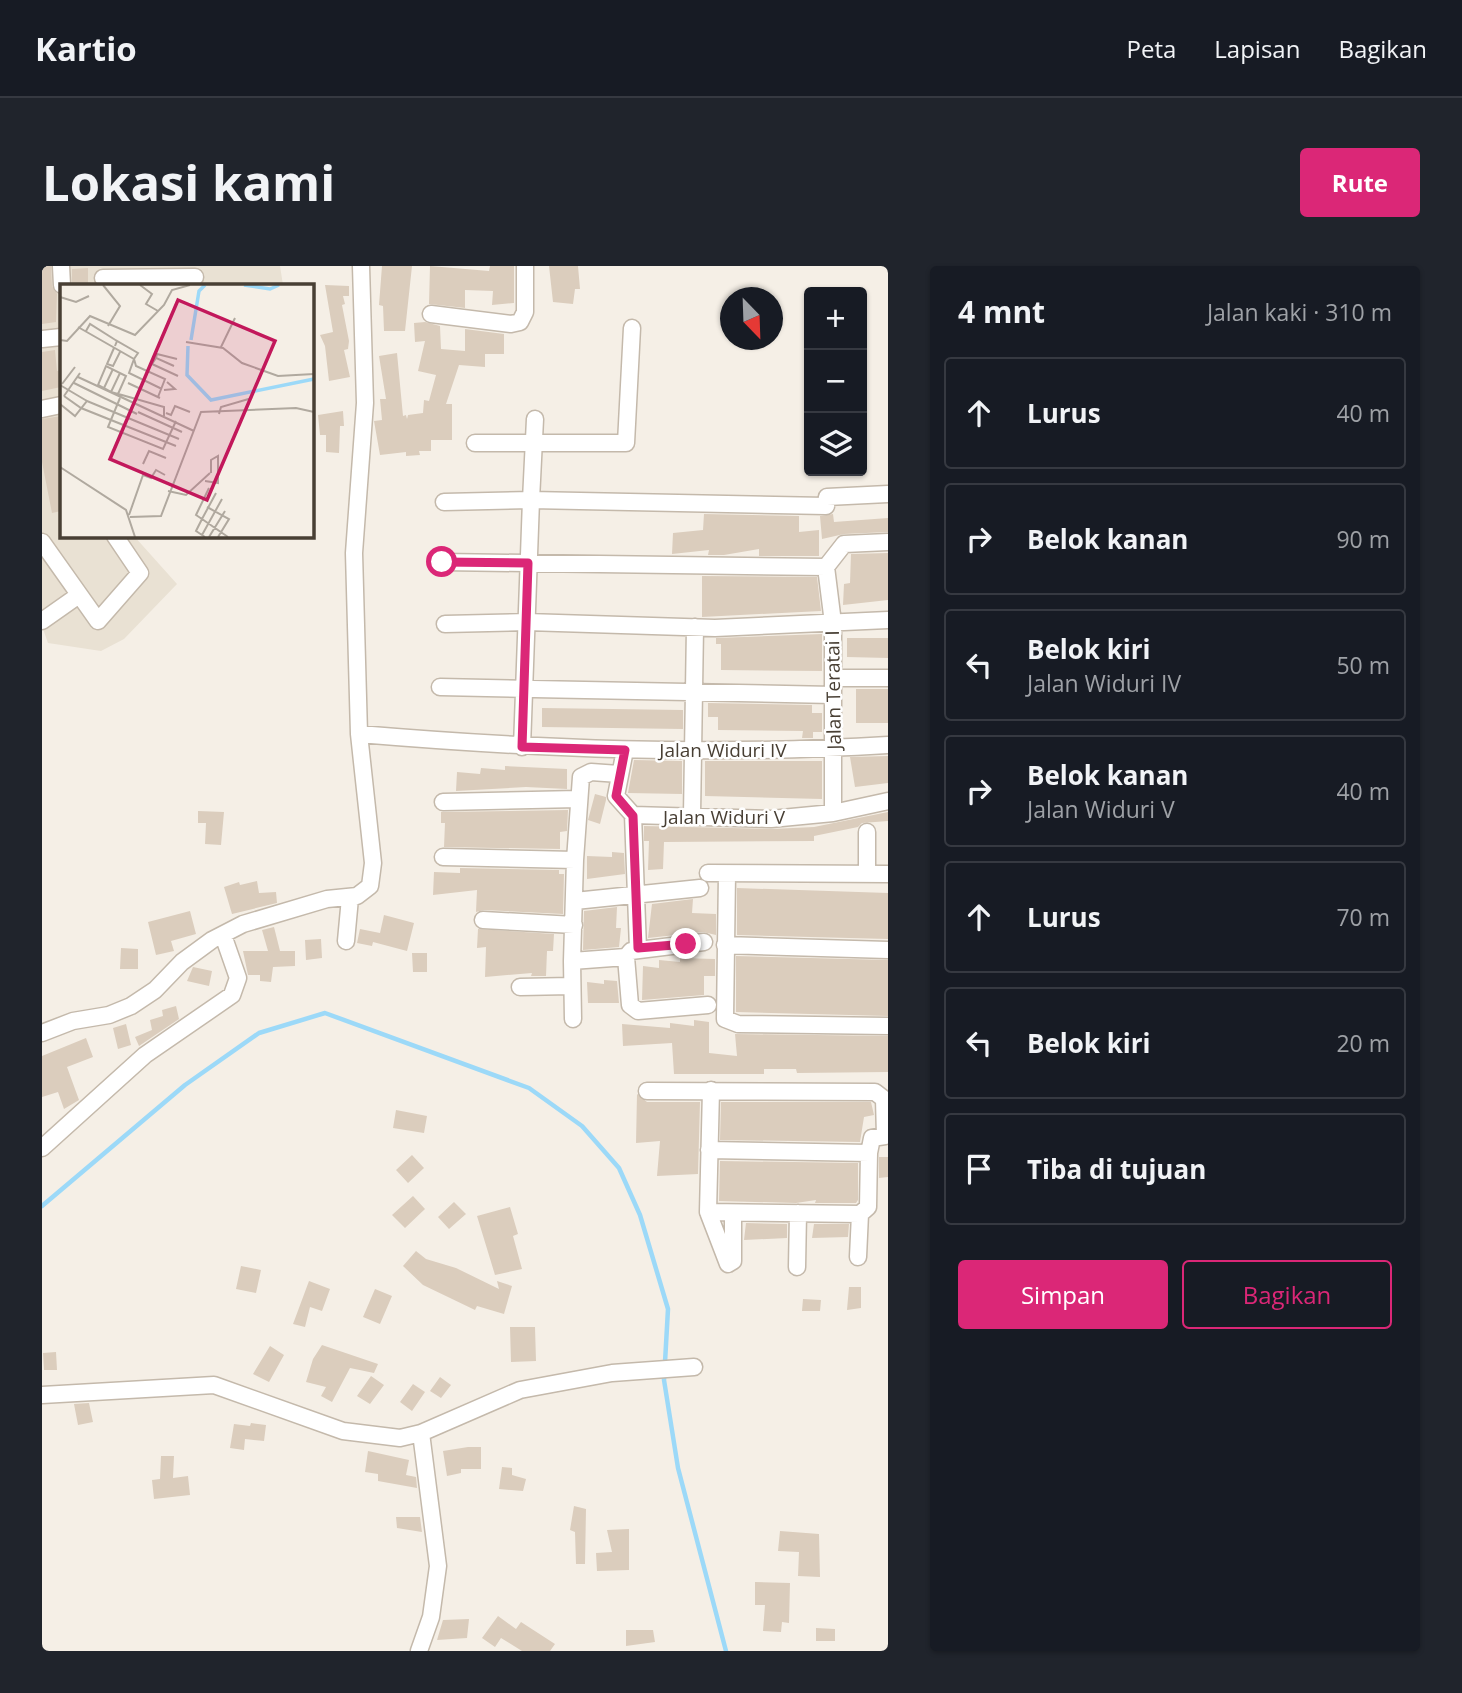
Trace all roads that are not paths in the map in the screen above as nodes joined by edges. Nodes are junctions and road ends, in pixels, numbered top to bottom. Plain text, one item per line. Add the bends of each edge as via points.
1 (61, 266) edge
2 (361, 266) edge
3 (525, 266) edge
4 (196, 276) edge
5 (103, 278) dead end
6 (62, 284) edge
7 (431, 314) dead end
8 (632, 328) dead end
9 (60, 337) edge
10 (42, 339) edge
11 (60, 405) edge
12 (42, 409) edge
13 (535, 419) dead end
14 (475, 443) dead end
15 (534, 444) junction
16 (888, 495) edge
17 (531, 500) junction
18 (444, 502) dead end
19 (116, 537) edge
20 (42, 542) edge
21 (888, 542) edge
22 (442, 562) dead end
23 (528, 563) junction
24 (826, 567) junction
25 (79, 595) junction
26 (888, 620) edge
27 (42, 621) edge
28 (527, 622) junction
29 (833, 623) junction
30 (444, 624) dead end
31 (695, 627) junction
32 (833, 678) junction
33 (888, 678) edge
34 (440, 687) dead end
35 (524, 687) junction
36 (696, 691) junction
37 (833, 695) junction
38 (359, 734) junction
39 (888, 745) edge
40 (522, 747) junction
41 (835, 748) junction
42 (625, 750) junction
43 (692, 752) junction
44 (619, 774) junction
45 (578, 799) junction
46 (888, 801) edge
47 (443, 802) dead end
48 (833, 813) junction
49 (633, 816) junction
50 (692, 816) junction
51 (867, 832) dead end
52 (443, 857) dead end
53 (575, 860) junction
54 (727, 874) junction
55 (867, 874) junction
56 (888, 874) edge
57 (634, 894) junction
58 (350, 898) junction
59 (575, 901) junction
60 (483, 920) dead end
61 (574, 925) junction
62 (223, 935) junction
63 (346, 941) dead end
64 (704, 942) dead end
65 (725, 945) junction
66 (888, 950) edge
67 (632, 953) junction
68 (572, 961) junction
69 (571, 986) junction
70 (520, 987) dead end
71 (708, 1005) dead end
72 (573, 1019) dead end
73 (888, 1026) edge
74 (42, 1034) edge
75 (712, 1090) junction
76 (647, 1091) dead end
77 (886, 1136) edge
78 (42, 1148) edge
79 (709, 1150) junction
80 (869, 1153) junction
81 (708, 1212) junction
82 (733, 1213) junction
83 (798, 1213) junction
84 (860, 1214) junction
85 (858, 1257) dead end
86 (797, 1266) dead end
87 (691, 1367) dead end
88 (42, 1395) edge
89 (421, 1433) junction
90 (419, 1651) edge

1 - 6 street
2 - 38 street via 365,403 354,553
3 - 7 street via 525,312 520,322
4 - 5 street
8 - 15 street via 626,443
9 - 10 street
11 - 12 street
13 - 15 street
14 - 15 street
15 - 17 street
16 - 17 street via 827,497 826,506
17 - 18 street
17 - 23 street
19 - 25 street via 141,573 98,621
20 - 25 street
21 - 24 street via 844,544
22 - 23 street
23 - 24 street
23 - 28 street
24 - 29 street, Jalan Teratai I
25 - 27 street
26 - 29 street
28 - 30 street
28 - 31 street
28 - 35 street
29 - 31 street
29 - 32 street, Jalan Teratai I
31 - 36 street
32 - 33 street
32 - 37 street, Jalan Teratai I
34 - 35 street
35 - 36 street
35 - 40 street
36 - 37 street
36 - 43 street
37 - 41 street, Jalan Teratai I
38 - 40 street, Jalan Widuri IV
38 - 58 street via 373,874 367,890
39 - 41 street, Jalan Widuri IV
40 - 42 street, Jalan Widuri IV
41 - 43 street, Jalan Widuri IV
41 - 48 street, Jalan Teratai I
42 - 43 street, Jalan Widuri IV
42 - 44 street
43 - 50 street
44 - 45 street via 584,774
44 - 49 street via 616,796
45 - 47 street
45 - 53 street
46 - 48 street, Jalan Widuri V
48 - 50 street, Jalan Widuri V via 771,820
49 - 50 street, Jalan Widuri V
49 - 57 street
51 - 55 street
52 - 53 street
53 - 59 street
54 - 55 street
54 - 57 street
54 - 65 street
55 - 56 street
57 - 59 street
57 - 67 street
58 - 62 street via 273,913
58 - 63 street
59 - 61 street
60 - 61 street
61 - 68 street
62 - 74 street via 182,962 155,990 131,1006
62 - 78 street via 238,978 232,995 145,1055
64 - 67 street
65 - 66 street
65 - 73 street via 723,1014 729,1022
67 - 68 street
67 - 71 street via 629,1001 633,1009
68 - 69 street
69 - 70 street
69 - 72 street
75 - 76 street
75 - 77 street via 875,1092 884,1099
75 - 79 street
77 - 80 street via 873,1138
79 - 80 street
79 - 81 street
80 - 84 street via 868,1207
81 - 82 street
81 - 82 street via 728,1264 733,1261
82 - 83 street
83 - 84 street
83 - 86 street
84 - 85 street
87 - 89 street via 612,1373 520,1390
88 - 89 street via 214,1385 343,1431 382,1438
89 - 90 street via 438,1566 433,1605

